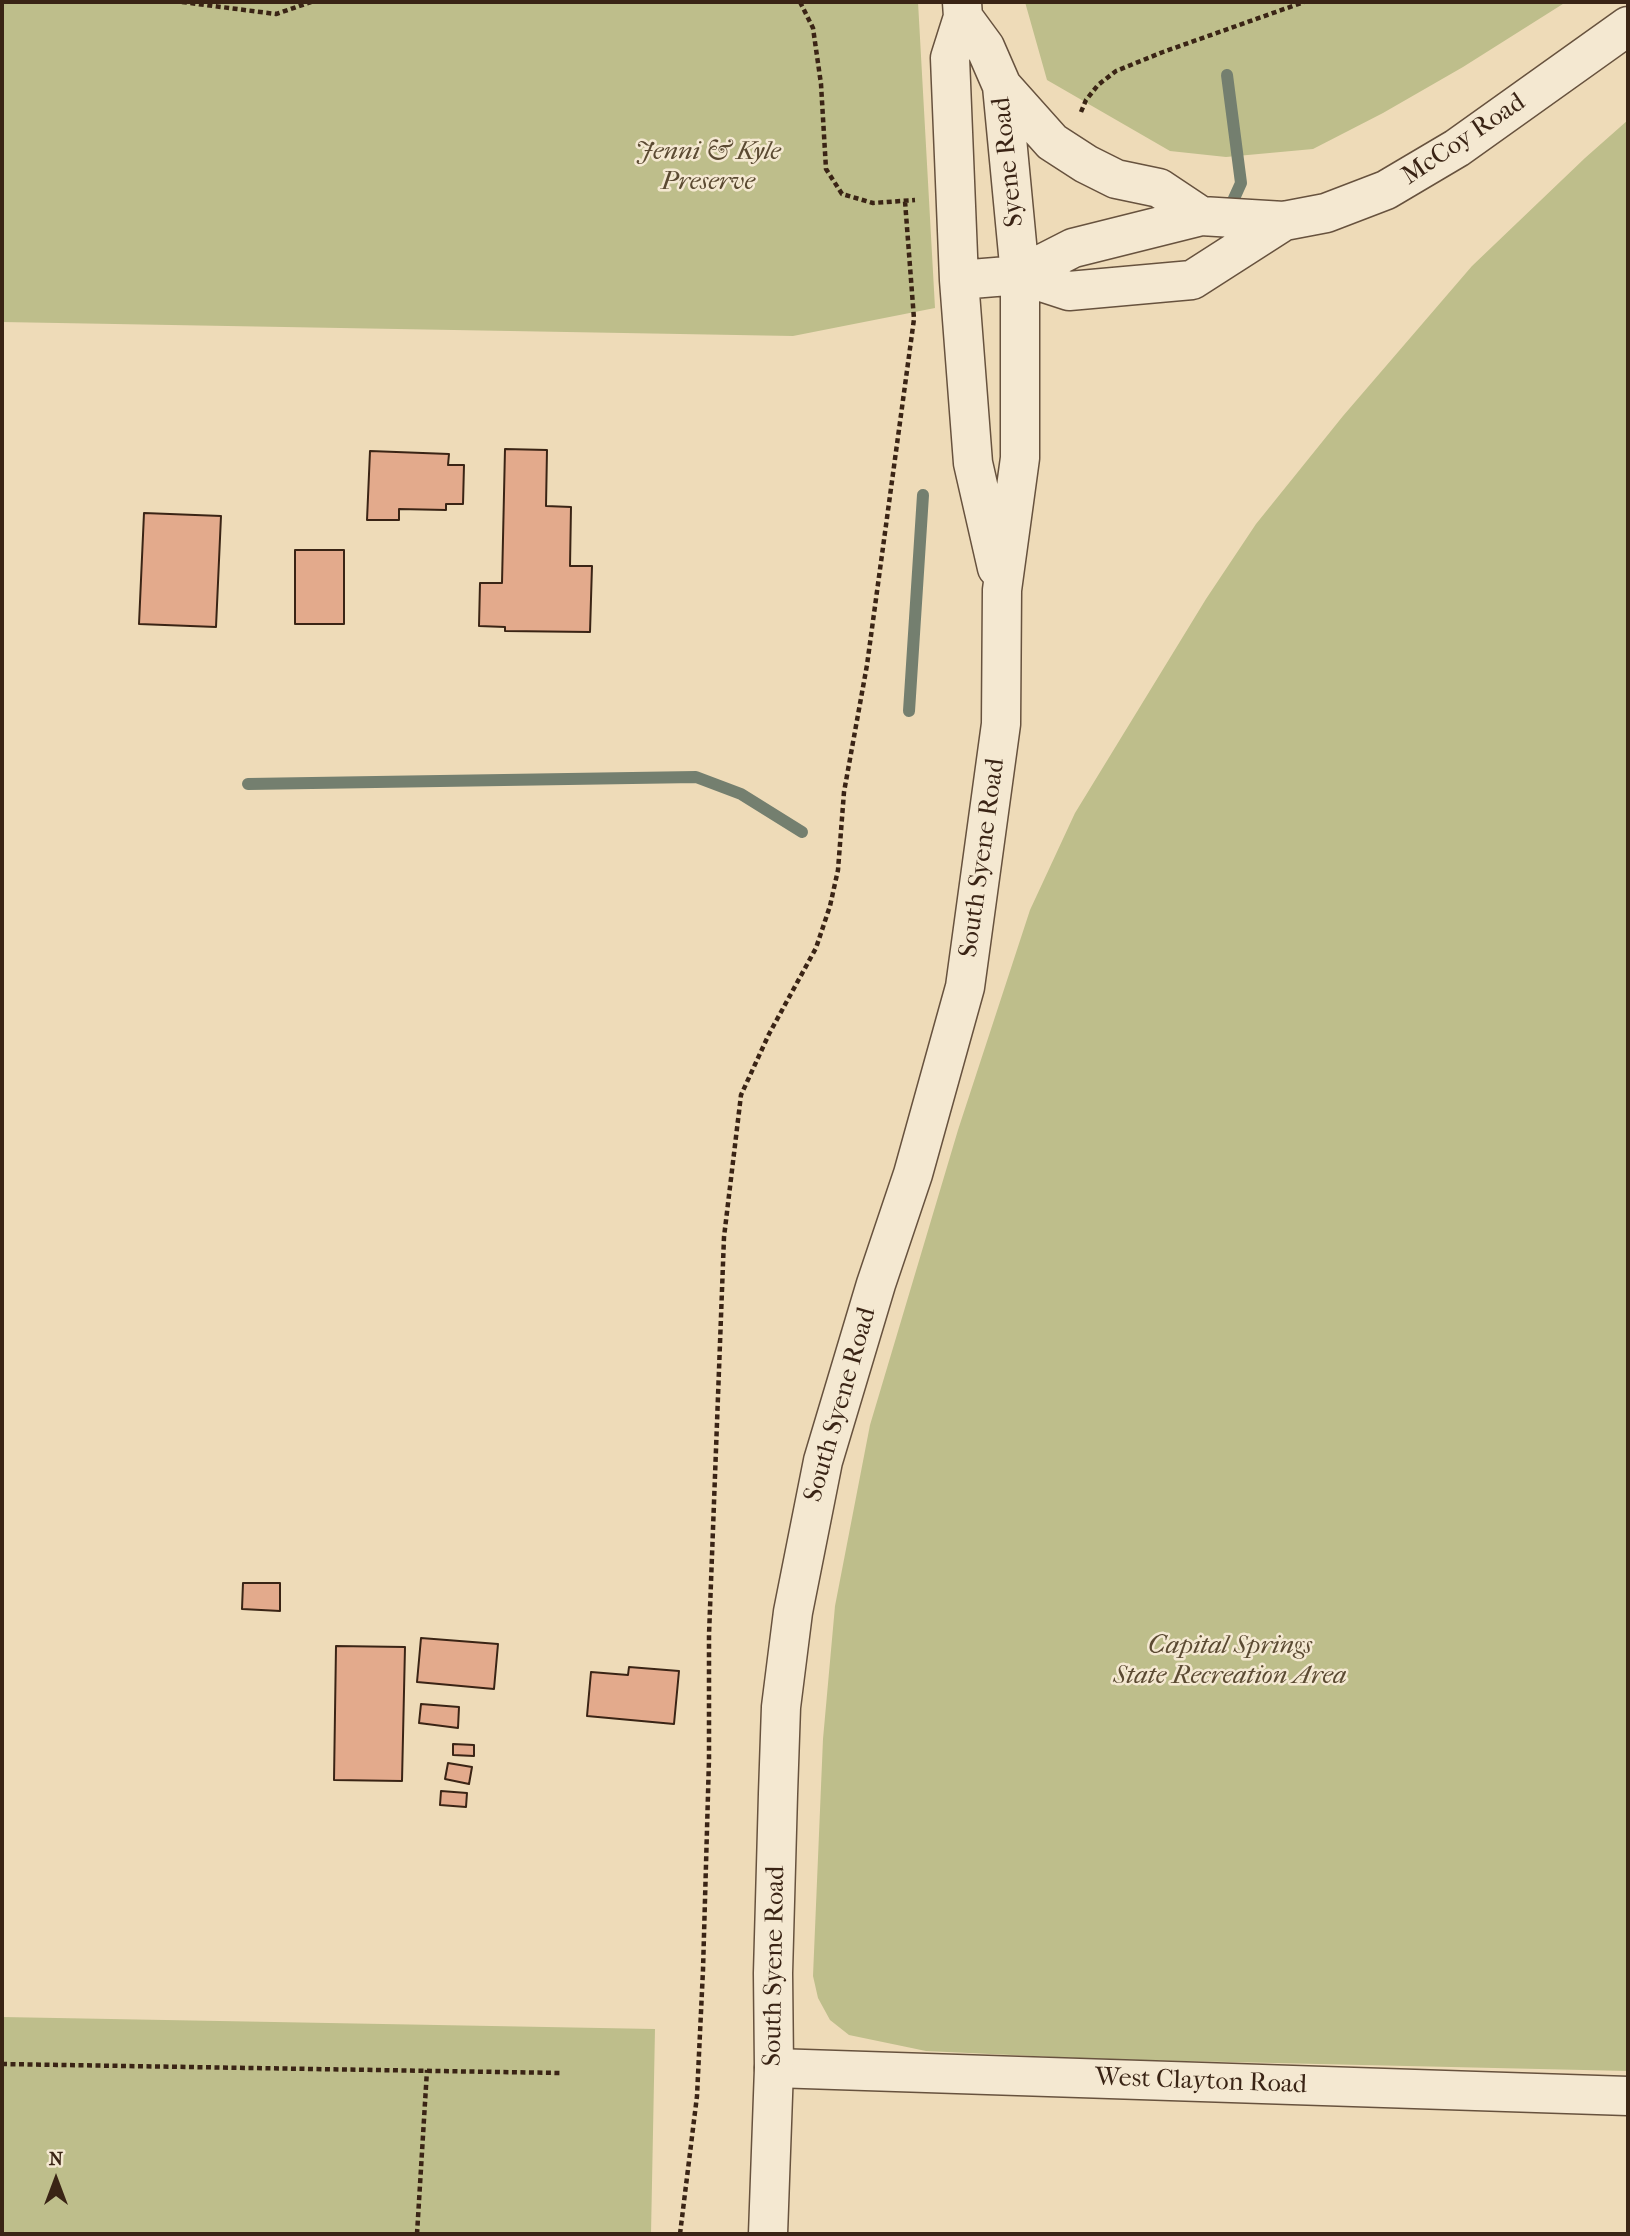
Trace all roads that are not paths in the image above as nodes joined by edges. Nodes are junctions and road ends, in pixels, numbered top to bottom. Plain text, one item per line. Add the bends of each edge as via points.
1 (963, 9) edge
2 (1628, 26) edge
3 (1002, 86) junction
4 (1201, 216) junction
5 (1284, 221) junction
6 (1020, 275) junction
7 (959, 280) junction
8 (1002, 590) junction
9 (774, 2068) junction
10 (1628, 2096) edge
11 (768, 2234) edge

1 - 3 street, Syene Road
1 - 7 street, Syene Road via 950,58
2 - 5 street, McCoy Road via 1457,148 1387,190 1326,213
3 - 4 street via 1052,142 1116,179 1158,188
3 - 6 street, Syene Road
4 - 5 street, McCoy Road
4 - 6 street, McCoy Road via 1073,248
5 - 6 street, McCoy Road via 1192,280 1069,291
6 - 7 street, McCoy Road
6 - 8 street, South Syene Road via 1020,458
7 - 8 street, South Syene Road via 973,463
8 - 9 street, South Syene Road via 1001,724 965,987 913,1174 823,1461 793,1612 781,1707
9 - 10 street, West Clayton Road
9 - 11 street, South Syene Road

